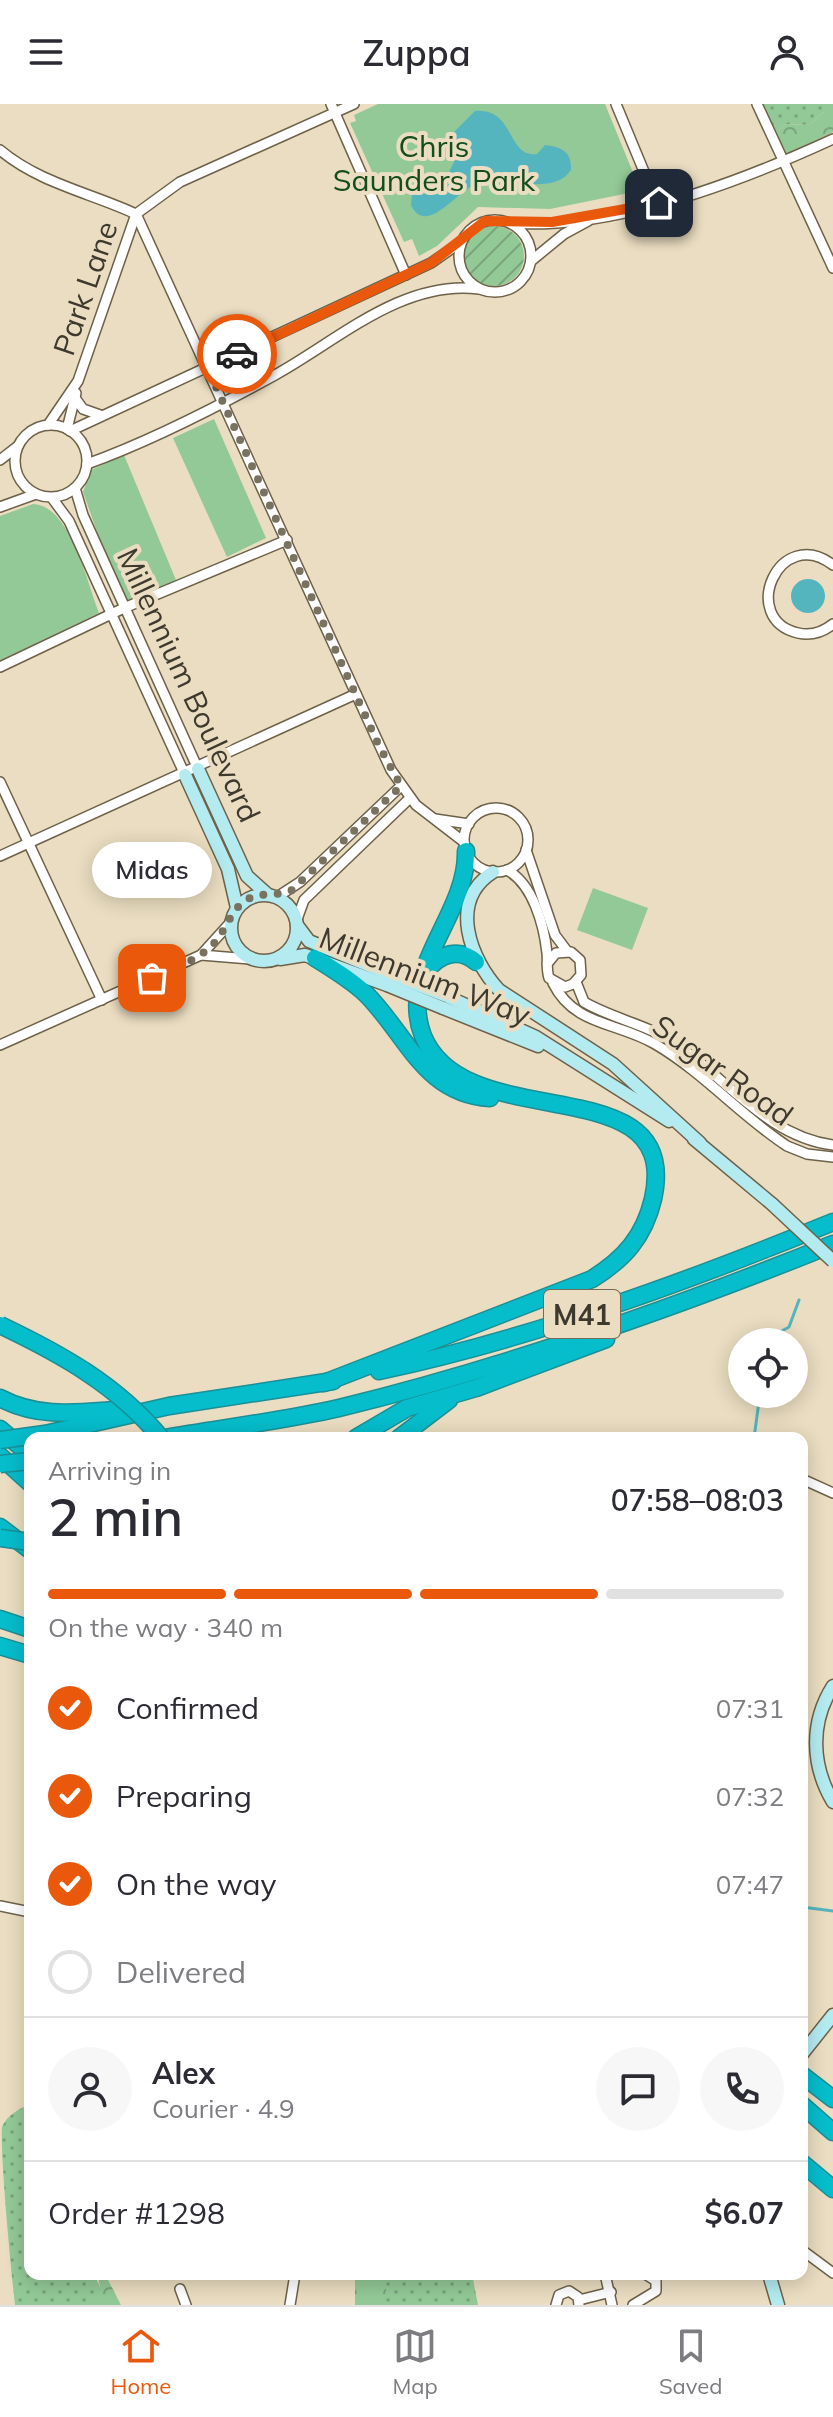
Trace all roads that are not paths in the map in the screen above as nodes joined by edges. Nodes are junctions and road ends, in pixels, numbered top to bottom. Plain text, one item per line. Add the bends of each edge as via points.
1 (354, 104) edge
2 (616, 104) edge
3 (757, 104) edge
4 (333, 108) edge
5 (833, 139) edge
6 (0, 150) edge
7 (783, 162) junction
8 (657, 203) junction
9 (136, 214) junction
10 (598, 216) junction
11 (510, 223) junction
12 (461, 242) junction
13 (531, 261) junction
14 (833, 268) edge
15 (406, 275) junction
16 (479, 289) junction
17 (207, 367) junction
18 (78, 381) junction
19 (75, 398) junction
20 (225, 402) junction
21 (100, 415) junction
22 (48, 425) junction
23 (69, 430) junction
24 (18, 446) junction
25 (0, 460) edge
26 (87, 464) junction
27 (75, 488) junction
28 (36, 494) junction
29 (52, 498) junction
30 (0, 507) edge
31 (287, 540) junction
32 (832, 563) edge
33 (124, 608) junction
34 (112, 614) junction
35 (833, 624) edge
36 (0, 667) edge
37 (356, 694) junction
38 (198, 769) junction
39 (185, 775) junction
40 (0, 782) edge
41 (401, 786) junction
42 (410, 798) junction
43 (432, 819) junction
44 (469, 824) junction
45 (27, 844) junction
46 (465, 847) junction
47 (526, 850) junction
48 (0, 856) edge
49 (507, 870) junction
50 (493, 872) junction
51 (273, 896) junction
52 (237, 908) junction
53 (230, 923) junction
54 (296, 924) junction
55 (567, 951) junction
56 (201, 955) junction
57 (315, 958) junction
58 (250, 959) junction
59 (275, 960) junction
60 (476, 962) junction
61 (547, 964) junction
62 (421, 978) junction
63 (389, 980) junction
64 (576, 982) junction
65 (553, 983) junction
66 (102, 1000) junction
67 (0, 1045) edge
68 (512, 1097) junction
69 (700, 1143) junction
70 (833, 1145) edge
71 (833, 1157) edge
72 (833, 1222) edge
73 (833, 1244) edge
74 (833, 1261) edge
75 (638, 1318) junction
76 (0, 1325) edge
77 (324, 1383) junction
78 (461, 1393) junction
79 (0, 1398) edge
80 (169, 1406) junction
81 (0, 1429) edge
82 (54, 1432) edge
83 (157, 1432) edge
84 (198, 1432) edge
85 (366, 1432) edge
86 (406, 1432) edge
87 (24, 1437) edge
88 (0, 1440) edge
89 (24, 1452) edge
90 (0, 1456) edge
91 (24, 1459) edge
92 (0, 1464) edge
93 (24, 1478) edge
94 (808, 1482) edge
95 (833, 1493) edge
96 (0, 1527) edge
97 (0, 1538) edge
98 (24, 1541) edge
99 (24, 1545) edge
100 (0, 1619) edge
101 (24, 1627) edge
102 (0, 1646) edge
103 (24, 1653) edge
104 (833, 1686) edge
105 (833, 1802) edge
106 (0, 1906) edge
107 (24, 1911) edge
108 (833, 2015) edge
109 (808, 2046) edge
110 (808, 2085) edge
111 (808, 2088) edge
112 (833, 2099) edge
113 (808, 2110) edge
114 (833, 2119) edge
115 (833, 2132) edge
116 (808, 2168) edge
117 (808, 2175) edge
118 (831, 2187) edge
119 (808, 2254) edge
120 (833, 2273) edge
121 (294, 2280) edge
122 (608, 2280) edge
123 (654, 2280) edge
124 (771, 2280) edge
125 (180, 2289) dead end
126 (775, 2290) junction
127 (611, 2292) junction
128 (579, 2303) edge
129 (186, 2305) edge
130 (290, 2305) edge
131 (556, 2305) edge
132 (612, 2305) edge
133 (633, 2305) edge
134 (778, 2305) edge
135 (784, 2305) edge

1 - 4 street, Park Lane
2 - 8 street
3 - 7 street
4 - 9 street, Park Lane via 180,182
4 - 15 street
5 - 7 street
6 - 9 street via 32,173
7 - 8 street via 717,189
7 - 14 street
8 - 10 street
9 - 17 street
9 - 18 street, Park Lane
10 - 11 street
10 - 13 street via 564,234
11 - 12 street via 485,221
11 - 13 street via 525,236
12 - 15 street
12 - 16 street via 461,269
13 - 16 street via 512,288 497,293
15 - 17 street
16 - 20 street via 446,287 389,309
17 - 20 street
17 - 21 street
18 - 19 street, Park Lane
18 - 22 street, Park Lane
19 - 21 street, Park Lane via 83,409
19 - 23 street, Park Lane
20 - 26 street
20 - 31 street
21 - 23 street
22 - 23 street
22 - 24 street via 36,428
23 - 26 street via 83,444
24 - 25 street
24 - 28 street via 19,479
26 - 27 street
27 - 29 street
27 - 33 street, Millennium Boulevard
28 - 29 street
28 - 30 street
29 - 34 street, Millennium Boulevard via 69,521
31 - 33 street
31 - 37 street
32 - 35 street via 805,555 786,561 773,575 768,594 771,611 789,629 808,634
33 - 34 street
33 - 38 street, Millennium Boulevard
34 - 36 street
34 - 39 street, Millennium Boulevard
37 - 38 street
37 - 41 street
38 - 39 street
38 - 51 street, Millennium Boulevard via 247,876
39 - 45 street
39 - 52 street, Millennium Boulevard via 228,869
40 - 45 street
41 - 42 street
41 - 51 street via 292,890
42 - 43 street
42 - 54 street via 304,900
43 - 44 street
43 - 46 street
44 - 46 street
44 - 47 street via 486,810 510,812 526,829
45 - 48 street
45 - 66 street
46 - 50 street via 477,866
46 - 62 highway via 463,881
47 - 49 street
47 - 55 street via 548,917
49 - 50 street
49 - 61 street via 521,878 529,892 546,943
50 - 60 street via 479,885 469,911 469,942
51 - 52 street via 254,896
51 - 54 street, Millennium Boulevard via 291,909
52 - 53 street
53 - 56 street
53 - 58 street via 233,943
54 - 59 street via 293,943
54 - 63 street, Millennium Way via 309,941
55 - 61 street via 553,955
55 - 64 street via 581,964
56 - 58 street
56 - 66 street
57 - 59 street, Millennium Way
57 - 63 street, Millennium Way
57 - 68 highway via 367,995 418,1063 443,1084 466,1095
58 - 59 street
60 - 62 highway via 450,954
60 - 69 street via 499,990 613,1064
61 - 65 street
62 - 68 highway via 418,1018 435,1057 462,1080
63 - 69 street, Millennium Way, bridge via 556,1051
64 - 65 street via 565,987
64 - 70 street, Sugar Road via 584,1002 676,1044 799,1138
65 - 71 street, Sugar Road via 578,1014 653,1043 787,1146
66 - 67 street
68 - 77 highway via 603,1112 639,1134 653,1161 655,1186 643,1230 616,1264 592,1279
69 - 74 street, Millennium Way, bridge
72 - 77 highway, M41 via 532,1331 445,1357
73 - 75 highway, M41
75 - 78 highway via 597,1343
75 - 84 highway, M41 via 337,1408
76 - 83 highway, bridge via 103,1381
77 - 80 highway, M41
78 - 85 highway via 407,1408
78 - 86 highway
79 - 80 highway via 50,1413
80 - 82 highway, M41, bridge
81 - 89 highway
87 - 88 highway, M41, bridge
90 - 93 highway
91 - 92 highway, bridge
94 - 95 street
96 - 99 highway
97 - 98 highway, bridge
100 - 101 highway
102 - 103 highway
104 - 105 street via 815,1734 819,1766
106 - 107 street
108 - 109 street
110 - 112 highway
111 - 114 highway
113 - 115 highway
116 - 118 highway
117 - 118 highway
119 - 120 street
121 - 130 street
122 - 127 street
123 - 133 street via 656,2291
124 - 126 street
125 - 129 street
126 - 134 street
126 - 135 street
127 - 128 street
127 - 132 street
128 - 131 street via 573,2292 565,2291

